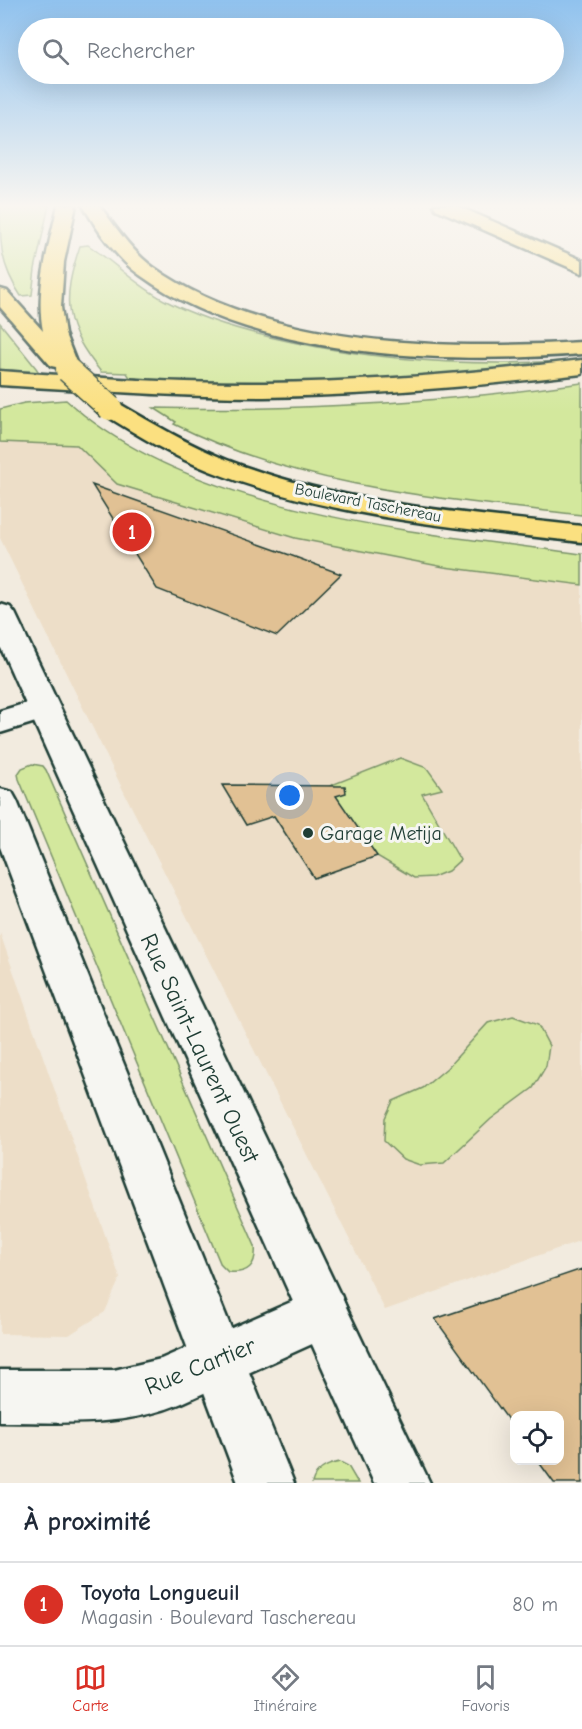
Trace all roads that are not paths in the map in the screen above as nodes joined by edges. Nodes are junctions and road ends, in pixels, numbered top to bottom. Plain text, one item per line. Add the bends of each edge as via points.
1 (53, 274) edge
2 (151, 274) edge
3 (0, 295) edge
4 (582, 348) edge
5 (582, 367) edge
6 (64, 376) junction
7 (0, 378) edge
8 (0, 400) edge
9 (582, 534) edge
10 (0, 613) edge
11 (44, 709) junction
12 (0, 722) edge
13 (0, 801) edge
14 (323, 1313) junction
15 (219, 1360) junction
16 (0, 1396) edge
17 (266, 1483) edge
18 (402, 1483) edge

1 - 6 main road, Boulevard Taschereau via 51,309
2 - 4 main road via 210,306 266,324 351,341 495,352
3 - 6 main road
5 - 6 main road via 471,380 295,389 183,389
6 - 7 main road
6 - 8 main road
6 - 9 main road, Boulevard Taschereau, bridge via 144,430 191,454 294,489 380,508
10 - 11 street, Rue Saint-Laurent Ouest
11 - 12 street
11 - 14 street, Rue Saint-Laurent Ouest
13 - 15 street
14 - 15 street, Rue Cartier
14 - 18 street, Rue Saint-Laurent Ouest
15 - 16 street, Rue Cartier via 164,1385 114,1396
15 - 17 street

